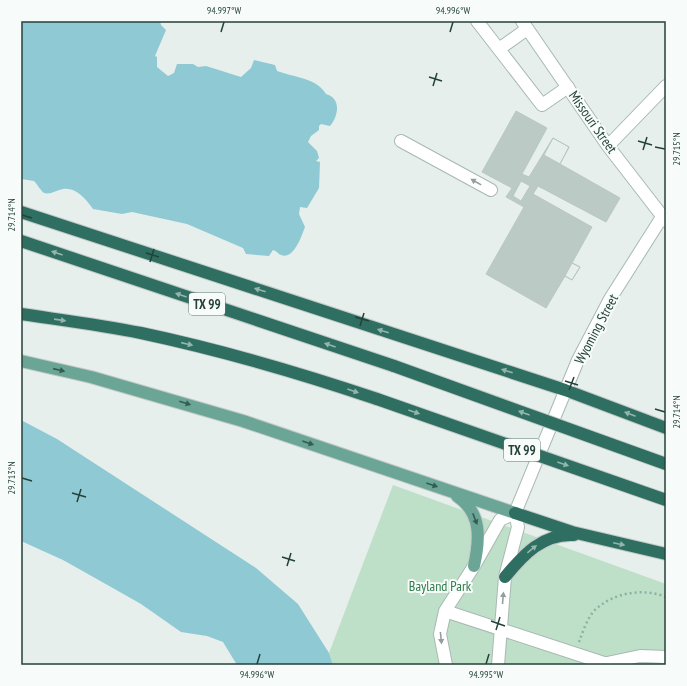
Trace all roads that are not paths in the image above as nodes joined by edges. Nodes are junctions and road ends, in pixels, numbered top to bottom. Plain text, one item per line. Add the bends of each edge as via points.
1 (477, 21) edge
2 (525, 25) edge
3 (499, 49) junction
4 (666, 86) edge
5 (568, 87) junction
6 (401, 141) dead end
7 (608, 146) junction
8 (491, 190) dead end
9 (21, 212) edge
10 (664, 219) edge
11 (21, 241) edge
12 (21, 314) edge
13 (21, 361) edge
14 (565, 390) junction
15 (666, 428) edge
16 (666, 464) edge
17 (449, 491) junction
18 (666, 500) edge
19 (515, 513) junction
20 (593, 537) junction
21 (666, 554) edge
22 (474, 566) junction
23 (505, 577) junction
24 (445, 611) junction
25 (500, 629) junction
26 (666, 657) edge
27 (608, 664) edge
28 (446, 665) edge
29 (498, 665) edge

1 - 3 street
2 - 3 street
2 - 5 street, Missouri Street
3 - 5 street via 542,105
4 - 7 street
5 - 7 street, Missouri Street
8 -> 6 street
7 - 10 street, Missouri Street
14 -> 9 highway
10 - 14 street, Wyoming Street via 610,299
16 -> 11 highway, TX 99, bridge via 394,366
12 -> 18 highway, TX 99, bridge via 140,333 308,376
13 -> 17 main road via 91,377 243,421
15 -> 14 highway
14 - 19 street, Wyoming Street
17 - 19 main road
17 -> 22 main road via 464,501 477,522 478,547
19 - 20 highway
19 - 22 street via 500,520
19 - 23 street via 518,527
20 -> 21 highway
23 -> 20 highway via 536,545 555,537 569,535
22 - 24 street
25 -> 23 street
24 - 25 street
24 -> 28 street via 440,634
25 - 27 street
25 - 29 street
26 - 27 street via 640,656

